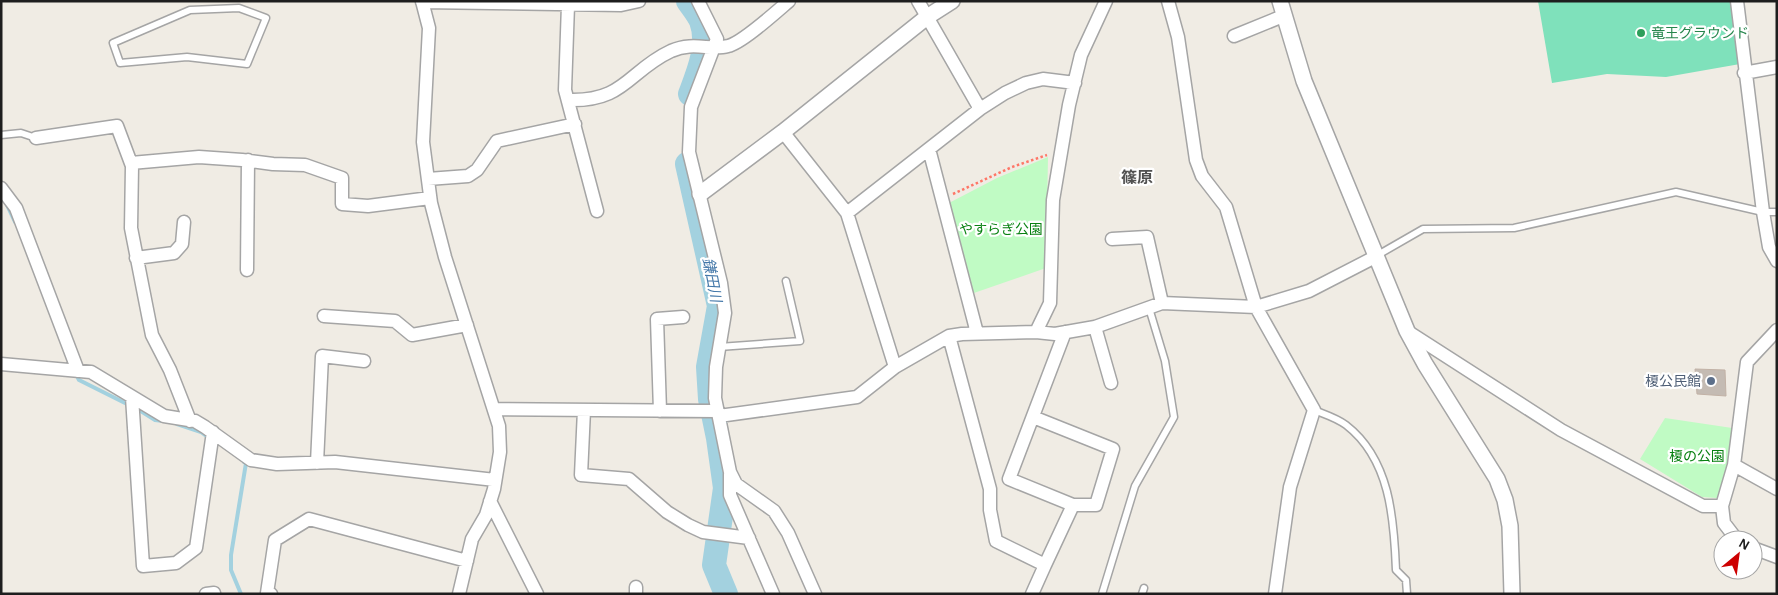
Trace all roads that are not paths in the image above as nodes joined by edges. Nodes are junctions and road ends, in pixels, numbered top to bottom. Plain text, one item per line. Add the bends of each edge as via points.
1 (188, 1) edge
2 (639, 1) edge
3 (698, 1) edge
4 (789, 1) edge
5 (918, 1) edge
6 (952, 1) edge
7 (1106, 1) edge
8 (1168, 1) edge
9 (1280, 1) edge
10 (1737, 1) edge
11 (422, 2) edge
12 (521, 2) edge
13 (568, 4) junction
14 (190, 10) junction
15 (1283, 16) junction
16 (928, 17) junction
17 (1234, 36) dead end
18 (713, 46) junction
19 (1777, 67) edge
20 (1744, 73) junction
21 (1074, 83) junction
22 (568, 100) junction
23 (980, 109) junction
24 (574, 124) junction
25 (783, 132) junction
26 (1, 135) edge
27 (36, 138) joint
28 (929, 148) junction
29 (248, 160) junction
30 (131, 163) junction
31 (428, 179) junction
32 (1, 188) edge
33 (700, 194) junction
34 (430, 198) junction
35 (597, 210) dead end
36 (1763, 212) junction
37 (1777, 212) edge
38 (847, 213) junction
39 (184, 222) dead end
40 (1112, 238) dead end
41 (1375, 257) junction
42 (136, 258) junction
43 (1777, 261) edge
44 (247, 270) dead end
45 (786, 281) dead end
46 (1162, 303) junction
47 (1256, 307) junction
48 (1148, 308) junction
49 (324, 316) dead end
50 (683, 317) dead end
51 (467, 325) junction
52 (1095, 327) junction
53 (1777, 330) edge
54 (1407, 331) junction
55 (1036, 332) junction
56 (1065, 332) junction
57 (977, 333) junction
58 (949, 336) junction
59 (720, 347) junction
60 (364, 361) dead end
61 (1, 364) edge
62 (895, 367) junction
63 (78, 371) junction
64 (1111, 383) dead end
65 (132, 397) junction
66 (494, 409) junction
67 (584, 410) junction
68 (1314, 410) junction
69 (660, 411) junction
70 (718, 414) junction
71 (1033, 417) junction
72 (190, 421) junction
73 (212, 432) junction
74 (317, 462) junction
75 (1734, 465) junction
76 (730, 472) junction
77 (495, 480) junction
78 (1777, 490) edge
79 (490, 501) junction
80 (1073, 504) junction
81 (1722, 506) junction
82 (1729, 530) edge
83 (749, 538) junction
84 (1763, 552) edge
85 (1777, 557) edge
86 (467, 561) junction
87 (1045, 565) junction
88 (271, 594) edge
89 (460, 594) edge
90 (537, 594) edge
91 (773, 594) edge
92 (815, 594) edge
93 (1032, 594) edge
94 (1102, 594) edge
95 (1275, 594) edge
96 (1407, 594) edge
97 (1512, 594) edge

1 - 14 lane
2 - 13 street via 621,5
3 - 18 street via 717,39
4 - 18 street via 728,46
5 - 16 street
6 - 16 street
7 - 21 street via 1081,55
8 - 47 street via 1178,37 1196,160 1202,176 1226,207
9 - 15 street
10 - 20 street
11 - 12 street
11 - 31 street via 429,28 423,142
12 - 13 street
13 - 22 street via 565,90
14 - 14 lane via 113,43 120,63 187,57 247,64 266,18 239,8
15 - 17 street
15 - 41 street via 1304,81
16 - 23 street
16 - 25 street
18 - 22 street via 686,46 672,51 614,93 588,101
18 - 33 street via 691,107 690,152
19 - 20 street
20 - 36 street
21 - 23 street via 1043,79 1026,83
21 - 55 street via 1053,200 1050,303
22 - 24 street
23 - 28 street
24 - 31 street via 498,141 477,170 468,176
24 - 35 street
25 - 33 street
25 - 38 street
26 - 27 lane via 21,133
27 - 30 street via 117,126
28 - 38 street
28 - 57 street
29 - 30 street via 199,157
29 - 34 street via 305,165 342,178 342,204 368,206
29 - 44 street
30 - 42 street via 131,228
31 - 34 street
32 - 63 street via 16,208
33 - 59 street via 725,313
34 - 51 street
36 - 37 lane
36 - 41 lane via 1676,192 1514,228 1423,229
36 - 43 street via 1769,247
38 - 62 street
39 - 42 street via 182,244 174,253
40 - 46 street via 1147,237
41 - 47 street via 1309,291
41 - 54 street
42 - 72 street via 152,335
45 - 59 lane via 800,341
46 - 47 street
46 - 48 street
47 - 68 street
48 - 52 street
48 - 94 lane via 1165,360 1174,417 1135,486
49 - 51 street via 395,321 412,335
50 - 69 street via 657,319
51 - 66 street
52 - 56 street
52 - 64 street
53 - 75 street via 1748,362
54 - 81 street via 1561,430 1703,506
54 - 97 street via 1500,486 1510,526
55 - 56 street
55 - 57 street
56 - 71 street
57 - 58 street
58 - 62 street
58 - 87 street via 990,489 996,541
59 - 70 street via 715,398
60 - 74 street via 322,356
61 - 63 street
62 - 70 street via 857,397
63 - 65 street via 91,372
65 - 72 street via 164,416
65 - 73 street via 143,566 176,563 196,548
66 - 67 street
66 - 77 street via 500,443
67 - 69 street
67 - 83 street via 581,475 629,479 667,512 688,525 703,532
68 - 95 street via 1290,487
68 - 96 lane via 1345,424 1370,452 1382,472 1395,525 1396,570 1406,580
69 - 70 street
70 - 76 street
71 - 80 street via 1009,479
71 - 80 street via 1113,449 1096,505
72 - 73 street
73 - 74 street via 251,460 277,464
74 - 77 street via 388,466
75 - 78 street
75 - 81 street
76 - 83 street via 730,494
76 - 92 street via 736,484 774,511 788,533
77 - 79 street
79 - 86 street via 472,539
79 - 90 street
80 - 87 street
81 - 82 street via 1724,523
83 - 91 street
84 - 85 street
86 - 88 street via 309,518 275,540 266,592
86 - 89 street
87 - 93 street

